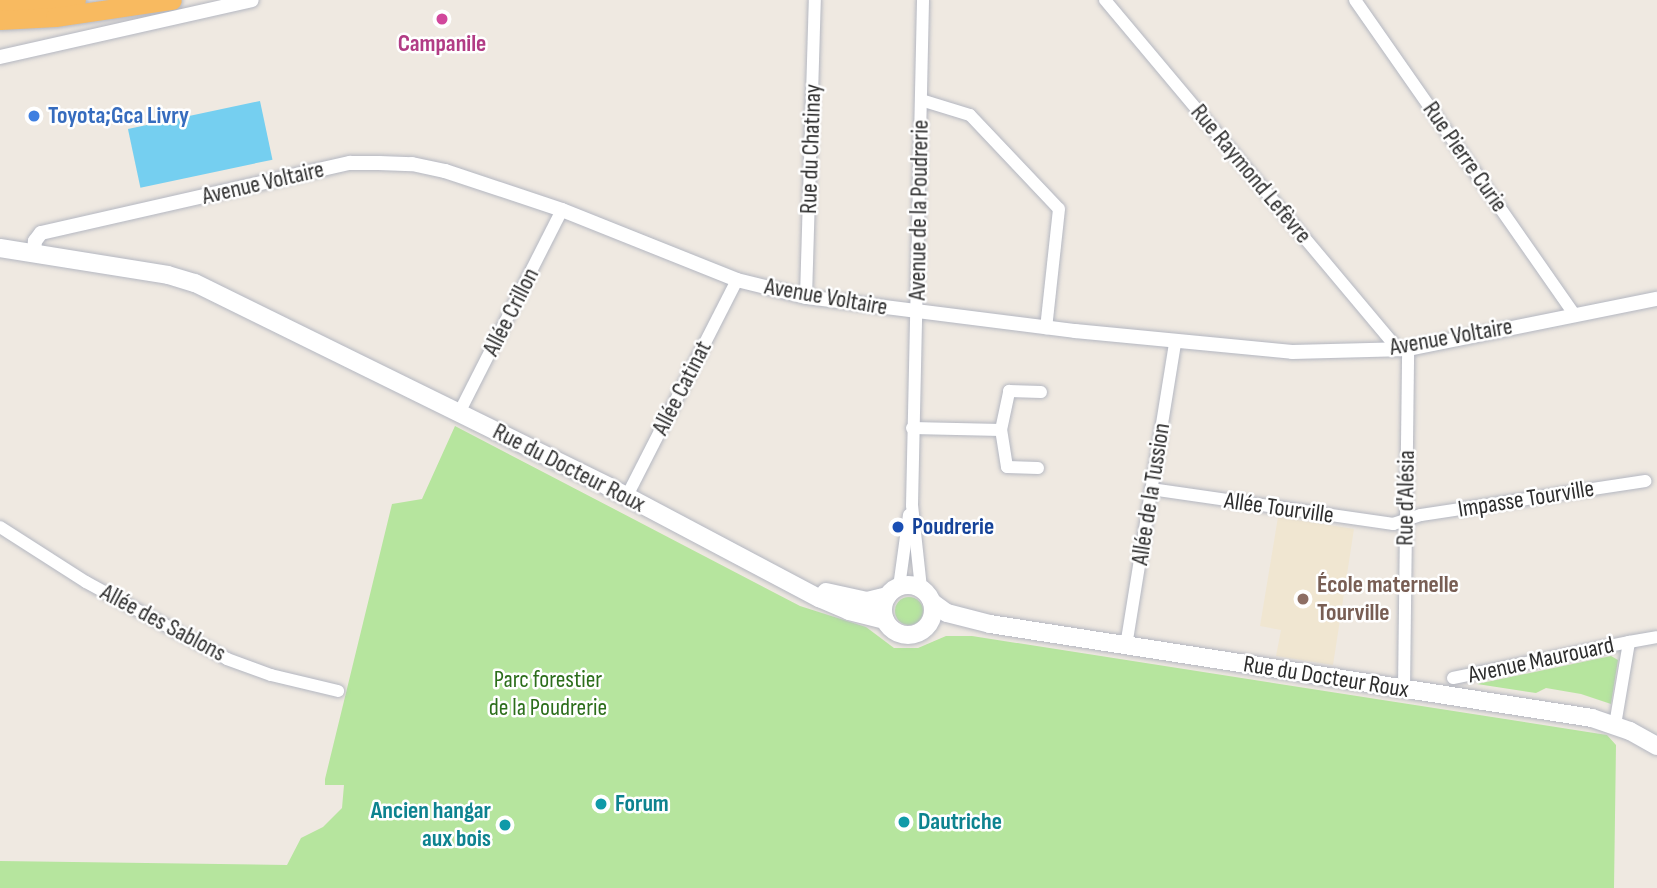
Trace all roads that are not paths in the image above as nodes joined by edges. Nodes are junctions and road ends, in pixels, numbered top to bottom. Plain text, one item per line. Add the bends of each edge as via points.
1 (76, 0) edge
2 (172, 0) edge
3 (252, 0) edge
4 (815, 0) edge
5 (923, 0) edge
6 (1105, 0) edge
7 (1355, 0) edge
8 (0, 4) edge
9 (0, 20) edge
10 (0, 57) edge
11 (921, 100) junction
12 (562, 210) junction
13 (0, 248) edge
14 (34, 254) junction
15 (737, 280) junction
16 (806, 297) junction
17 (1657, 299) edge
18 (917, 313) junction
19 (1574, 314) junction
20 (1046, 328) junction
21 (1175, 342) junction
22 (1403, 349) junction
23 (1041, 393) dead end
24 (460, 413) junction
25 (912, 428) junction
26 (1001, 430) junction
27 (1038, 468) dead end
28 (1645, 481) dead end
29 (1151, 489) junction
30 (627, 496) junction
31 (912, 505) junction
32 (1408, 520) junction
33 (0, 527) edge
34 (786, 579) junction
35 (921, 588) junction
36 (893, 592) junction
37 (933, 603) junction
38 (885, 620) junction
39 (990, 624) junction
40 (928, 626) junction
41 (1657, 637) edge
42 (1629, 642) junction
43 (1126, 646) junction
44 (1453, 678) dead end
45 (1404, 689) junction
46 (338, 691) dead end
47 (1615, 725) junction
48 (1657, 746) edge

1 - 8 highway
2 - 9 highway via 55,18
3 - 10 street
4 - 16 street, Rue du Chatinay
5 - 11 street, Avenue de la Poudrerie
6 - 22 street, Rue Raymond Lefèvre
7 - 19 street, Rue Pierre Curie
11 - 18 street, Avenue de la Poudrerie
11 - 20 street via 970,115 1059,209
12 - 14 street, Avenue Voltaire via 445,171 412,164 350,163 41,233
12 - 15 street, Avenue Voltaire
12 - 24 street, Allée Crillon
13 - 14 main road, Rue du Docteur Roux
14 - 24 main road, Rue du Docteur Roux via 195,283
15 - 16 street, Avenue Voltaire
15 - 30 street, Allée Catinat
16 - 18 street, Avenue Voltaire
17 - 19 street, Avenue Voltaire
18 - 20 street, Avenue Voltaire
18 - 25 street, Avenue de la Poudrerie
19 - 22 street, Avenue Voltaire
20 - 21 street, Avenue Voltaire
21 - 22 street, Avenue Voltaire via 1292,352
21 - 29 street, Allée de la Tussion
22 - 32 street, Rue d'Alésia
23 - 26 street via 1009,391
24 - 30 main road, Rue du Docteur Roux
25 - 26 street
25 - 31 street, Avenue de la Poudrerie
26 - 27 street via 1007,467
28 - 32 street, Impasse Tourville
29 - 32 street, Allée Tourville via 1382,523
29 - 43 street, Allée de la Tussion
30 - 34 main road, Rue du Docteur Roux
31 - 35 street, Avenue de la Poudrerie
31 - 36 street, Avenue de la Poudrerie
32 - 45 street, Rue d'Alésia
33 - 46 street, Allée des Sablons via 86,582 227,659
34 - 36 main road, Rue du Docteur Roux via 856,600 878,600
34 - 38 main road, Rue du Docteur Roux via 834,606
35 - 36 main road via 910,585
35 - 37 main road
36 - 38 main road via 883,610
37 - 39 main road, Rue du Docteur Roux via 947,613
37 - 40 main road
38 - 40 main road via 893,630 908,635
39 - 40 main road, Rue du Docteur Roux
39 - 43 main road, Rue du Docteur Roux
41 - 42 street, Avenue Maurouard
42 - 44 street, Avenue Maurouard
42 - 47 street, Avenue Maurouard
43 - 45 main road, Rue du Docteur Roux
45 - 47 main road, Rue du Docteur Roux
47 - 48 main road, Rue du Docteur Roux

